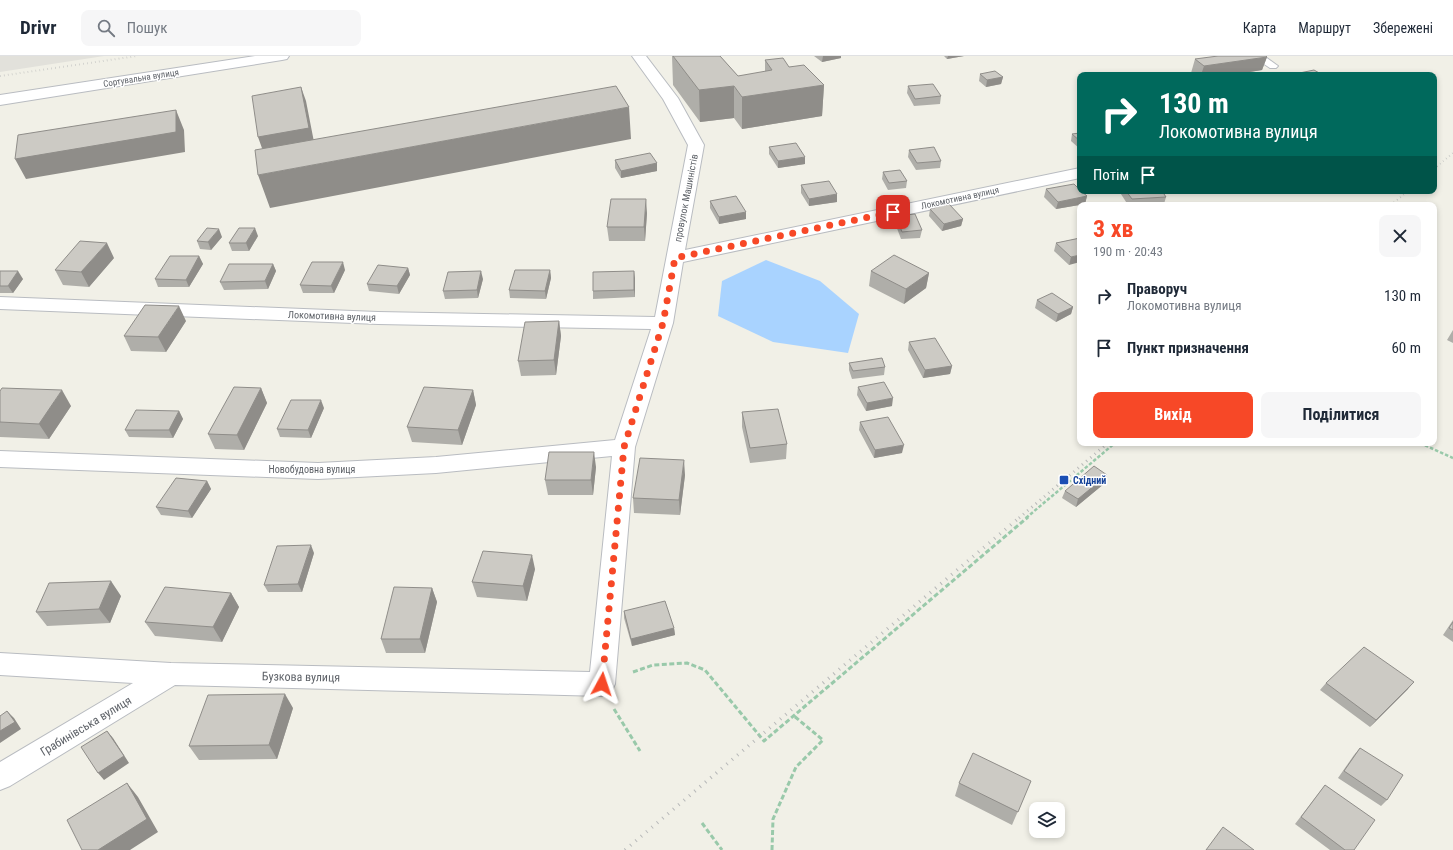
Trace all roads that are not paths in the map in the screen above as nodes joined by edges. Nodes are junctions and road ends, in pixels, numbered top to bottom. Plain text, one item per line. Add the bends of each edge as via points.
1 (282, 56) edge
2 (639, 56) edge
3 (1257, 56) edge
4 (1273, 66) dead end
5 (0, 100) edge
6 (1077, 174) edge
7 (675, 258) junction
8 (0, 303) edge
9 (663, 323) junction
10 (624, 447) junction
11 (0, 460) edge
12 (0, 664) edge
13 (171, 674) junction
14 (602, 684) joint
15 (0, 777) edge

1 - 5 street, Сортувальна вулиця
2 - 7 street, провулок Машиністів via 670,98 696,145
3 - 4 lane
6 - 7 street, Локомотивна вулиця
7 - 9 street, провулок Машиністів
8 - 9 street, Локомотивна вулиця via 378,318
9 - 10 street, провулок Машиністів
10 - 11 street, Новобудовна вулиця via 436,465 318,471
10 - 14 street, провулок Машиністів
12 - 13 street, Бузкова вулиця
13 - 14 street, Бузкова вулиця
13 - 15 street, Грабинівська вулиця

